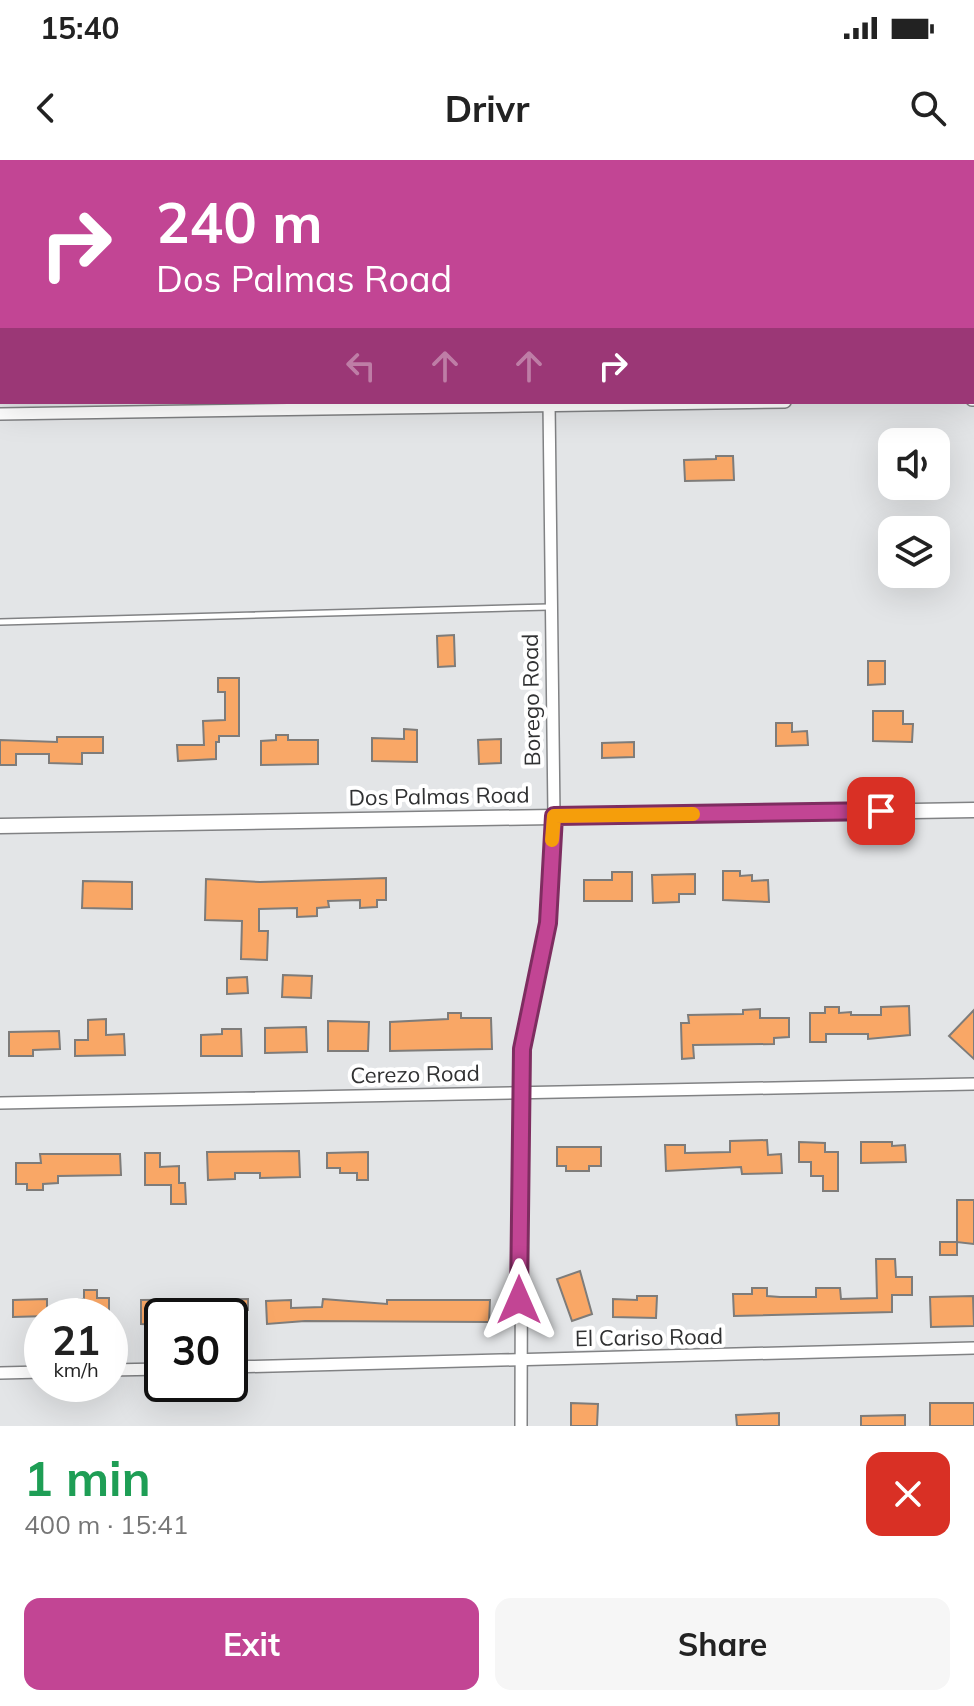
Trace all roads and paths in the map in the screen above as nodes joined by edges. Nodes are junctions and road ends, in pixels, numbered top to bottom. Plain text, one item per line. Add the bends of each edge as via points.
1 (549, 404) edge
2 (0, 414) edge
3 (549, 607) junction
4 (0, 622) edge
5 (974, 810) edge
6 (554, 816) junction
7 (0, 826) edge
8 (974, 1084) edge
9 (520, 1092) junction
10 (0, 1103) edge
11 (974, 1348) edge
12 (519, 1360) junction
13 (248, 1367) edge
14 (24, 1372) edge
15 (0, 1373) edge
16 (521, 1426) edge

1 - 2 street
1 - 3 street, Borego Road
3 - 4 lane
3 - 6 street, Borego Road
5 - 6 street, Dos Palmas Road
6 - 7 street, Dos Palmas Road
6 - 9 street, Borego Road via 548,923 522,1049
8 - 9 street, Cerezo Road
9 - 10 street, Cerezo Road
9 - 12 street, Borego Road
11 - 12 street, El Cariso Road
12 - 13 street, El Cariso Road
12 - 16 street, Borego Road
14 - 15 street

